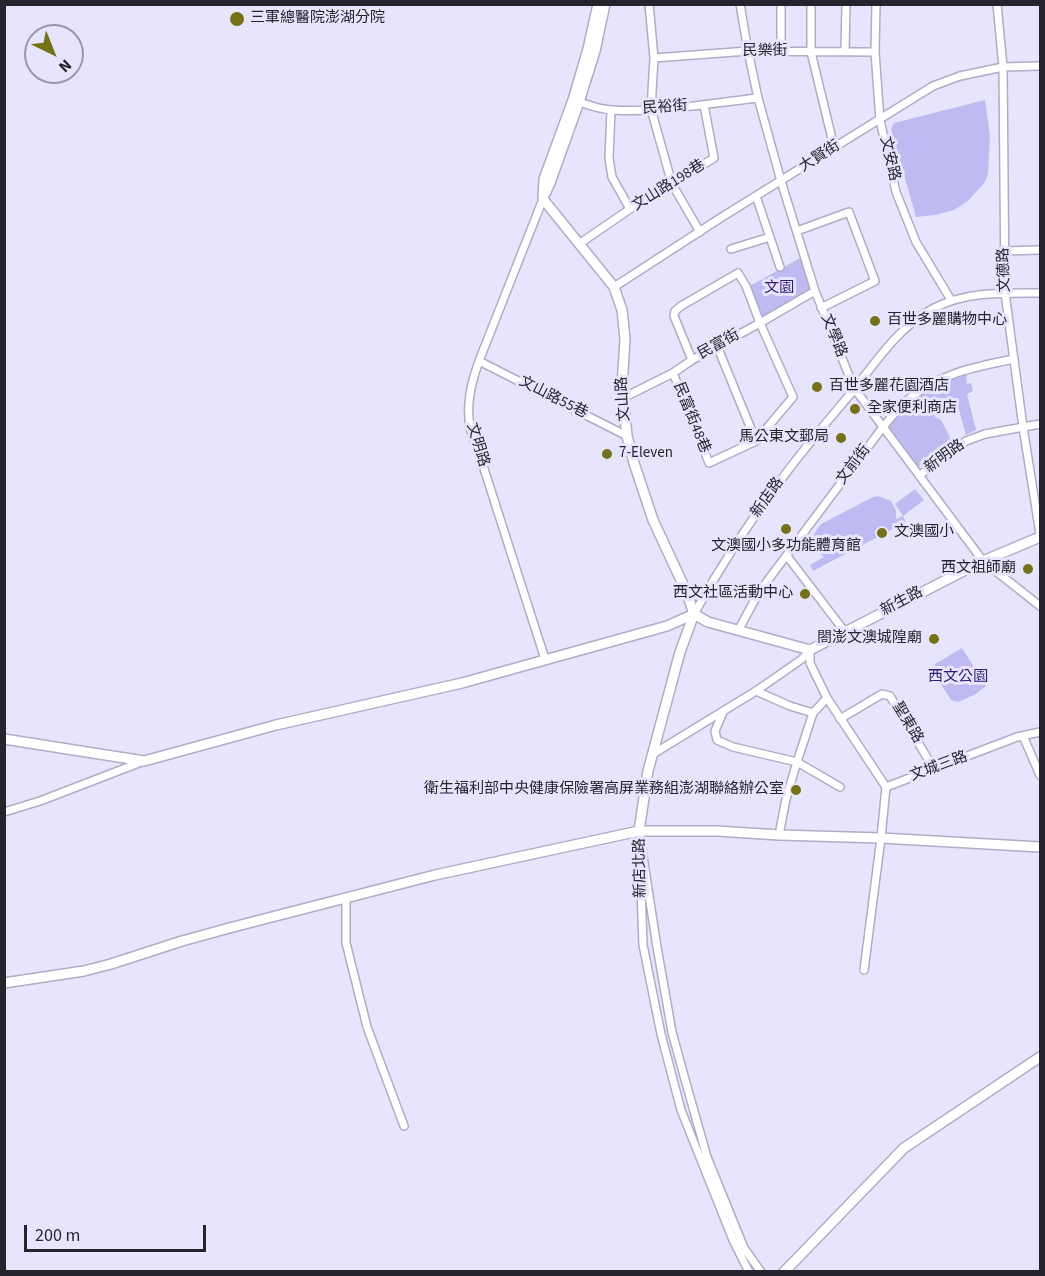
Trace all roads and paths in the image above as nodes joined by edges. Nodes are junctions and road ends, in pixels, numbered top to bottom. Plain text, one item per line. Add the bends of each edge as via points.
1 (598, 4) edge
2 (605, 4) edge
3 (649, 4) edge
4 (740, 4) edge
5 (781, 4) edge
6 (812, 4) edge
7 (846, 4) edge
8 (876, 4) edge
9 (997, 4) edge
10 (748, 51) junction
11 (845, 51) junction
12 (781, 52) junction
13 (811, 52) junction
14 (875, 52) junction
15 (654, 58) junction
16 (1041, 66) edge
17 (1003, 68) junction
18 (758, 98) junction
19 (576, 101) junction
20 (704, 105) junction
21 (651, 109) junction
22 (611, 110) junction
23 (880, 120) junction
24 (834, 147) junction
25 (781, 181) junction
26 (672, 184) junction
27 (756, 196) junction
28 (543, 199) junction
29 (630, 209) junction
30 (797, 231) junction
31 (700, 232) junction
32 (770, 237) junction
33 (579, 244) junction
34 (731, 249) dead end
35 (1041, 250) edge
36 (1004, 251) junction
37 (780, 267) dead end
38 (614, 287) junction
39 (815, 291) junction
40 (1005, 293) junction
41 (1041, 293) edge
42 (951, 300) junction
43 (821, 308) junction
44 (760, 323) junction
45 (717, 346) junction
46 (1014, 359) junction
47 (692, 360) junction
48 (478, 361) junction
49 (673, 373) junction
50 (854, 388) junction
51 (623, 398) junction
52 (1041, 424) edge
53 (883, 427) junction
54 (1023, 427) junction
55 (627, 436) junction
56 (756, 441) junction
57 (920, 476) junction
58 (1041, 481) edge
59 (1035, 487) edge
60 (1041, 536) edge
61 (787, 556) junction
62 (983, 561) junction
63 (1041, 606) edge
64 (694, 614) junction
65 (739, 629) junction
66 (845, 632) junction
67 (810, 650) junction
68 (545, 659) junction
69 (756, 691) junction
70 (827, 698) junction
71 (723, 712) junction
72 (813, 713) junction
73 (840, 719) junction
74 (1041, 732) edge
75 (1023, 736) junction
76 (4, 739) edge
77 (652, 754) junction
78 (144, 761) junction
79 (797, 762) junction
80 (934, 769) junction
81 (1041, 775) edge
82 (840, 787) dead end
83 (886, 787) junction
84 (4, 812) edge
85 (639, 831) junction
86 (779, 835) junction
87 (881, 838) junction
88 (1041, 846) edge
89 (346, 898) junction
90 (864, 970) dead end
91 (4, 983) edge
92 (1041, 1057) edge
93 (404, 1126) dead end
94 (749, 1272) edge
95 (761, 1272) edge
96 (784, 1272) edge

1 - 19 main road
2 - 19 main road via 595,51
3 - 15 street
4 - 10 street, 文學路
5 - 12 street
6 - 13 street
7 - 11 street
8 - 14 street, 文安路
9 - 17 street, 文德路
10 - 12 street, 民樂街
10 - 15 street, 民樂街
10 - 18 street, 文學路
11 - 13 street, 民樂街
11 - 14 street, 民樂街
12 - 13 street, 民樂街
13 - 24 street
14 - 23 street, 文安路
15 - 21 street
16 - 17 street, 大賢街
17 - 23 street, 大賢街 via 933,86
17 - 36 street, 文德路
18 - 20 street, 民裕街
18 - 25 street, 文學路
19 - 22 street, 民裕街
19 - 28 main road
20 - 21 street, 民裕街
20 - 26 street, 文山路198巷 via 714,158
21 - 22 street, 民裕街
21 - 26 street
22 - 29 street via 612,177
23 - 24 street, 大賢街
23 - 42 street, 文安路 via 897,192 916,242
24 - 25 street, 大賢街
25 - 27 street, 大賢街
25 - 30 street, 文學路
26 - 29 street, 文山路198巷
26 - 31 street
27 - 31 street, 大賢街
27 - 32 street
28 - 33 main road, 文山路
28 - 48 street, 文明路
29 - 33 street, 文山路198巷
30 - 39 street, 文學路
30 - 43 street via 849,212 875,281
31 - 38 street, 大賢街
32 - 34 street
32 - 37 street
33 - 38 main road, 文山路
35 - 36 street
36 - 40 street, 文德路
38 - 51 main road, 文山路 via 622,310 625,339
39 - 43 street, 文學路
39 - 44 street, 民富街
40 - 41 street, 新店路
40 - 42 street, 新店路
40 - 46 street, 文德路
42 - 50 street, 新店路 via 914,320
43 - 50 street, 文學路
44 - 45 street, 民富街
44 - 47 street via 738,273 675,311
44 - 56 street via 793,397
45 - 47 street, 民富街
45 - 56 street
46 - 53 street, 文前街 via 980,365 931,383 904,403
46 - 54 street, 文德路
47 - 49 street, 民富街
48 - 55 street, 文山路55巷
48 - 68 street, 文明路 via 468,398 472,439
49 - 51 street, 民富街
49 - 56 street, 民富街48巷 via 709,463
50 - 53 street, 文學路
50 - 64 street, 新店路 via 767,498
51 - 55 main road, 文山路
52 - 54 street, 新明路
53 - 57 street, 文學路
53 - 61 street, 文前街
54 - 57 street, 新明路 via 966,441
54 - 59 street, 文德路
55 - 64 main road, 文山路 via 653,520
57 - 62 street, 文學路
58 - 59 street
59 - 60 street, 文德路
60 - 62 main road, 新生路
61 - 65 street, 文前街 via 759,592
61 - 66 street
62 - 63 street, 文學路
62 - 66 main road, 新生路
64 - 65 main road via 708,622
64 - 68 main road via 668,626
64 - 77 main road, 新店路
65 - 67 main road
66 - 67 main road, 新生路
67 - 69 street
67 - 70 street via 810,663
68 - 78 main road
69 - 71 street
69 - 72 street
70 - 72 street
70 - 73 street
71 - 77 street
71 - 79 street via 715,731 717,740
72 - 79 street
73 - 80 street, 聖東路 via 882,694 890,696
73 - 83 street
74 - 75 street, 文城三路
75 - 80 street, 文城三路
75 - 81 street
76 - 78 main road
77 - 85 main road, 新店路
78 - 84 street
79 - 82 street
79 - 86 street
80 - 83 street, 文城三路
83 - 87 street
85 - 86 main road
85 - 89 main road
85 - 94 street, 新店北路 via 643,945 661,1034 681,1110
85 - 95 street, 新店北路 via 672,1032 706,1157 744,1248
86 - 87 main road
87 - 88 main road
87 - 90 street
89 - 91 main road via 84,971
89 - 93 street via 346,943 367,1027
92 - 96 main road via 904,1149

